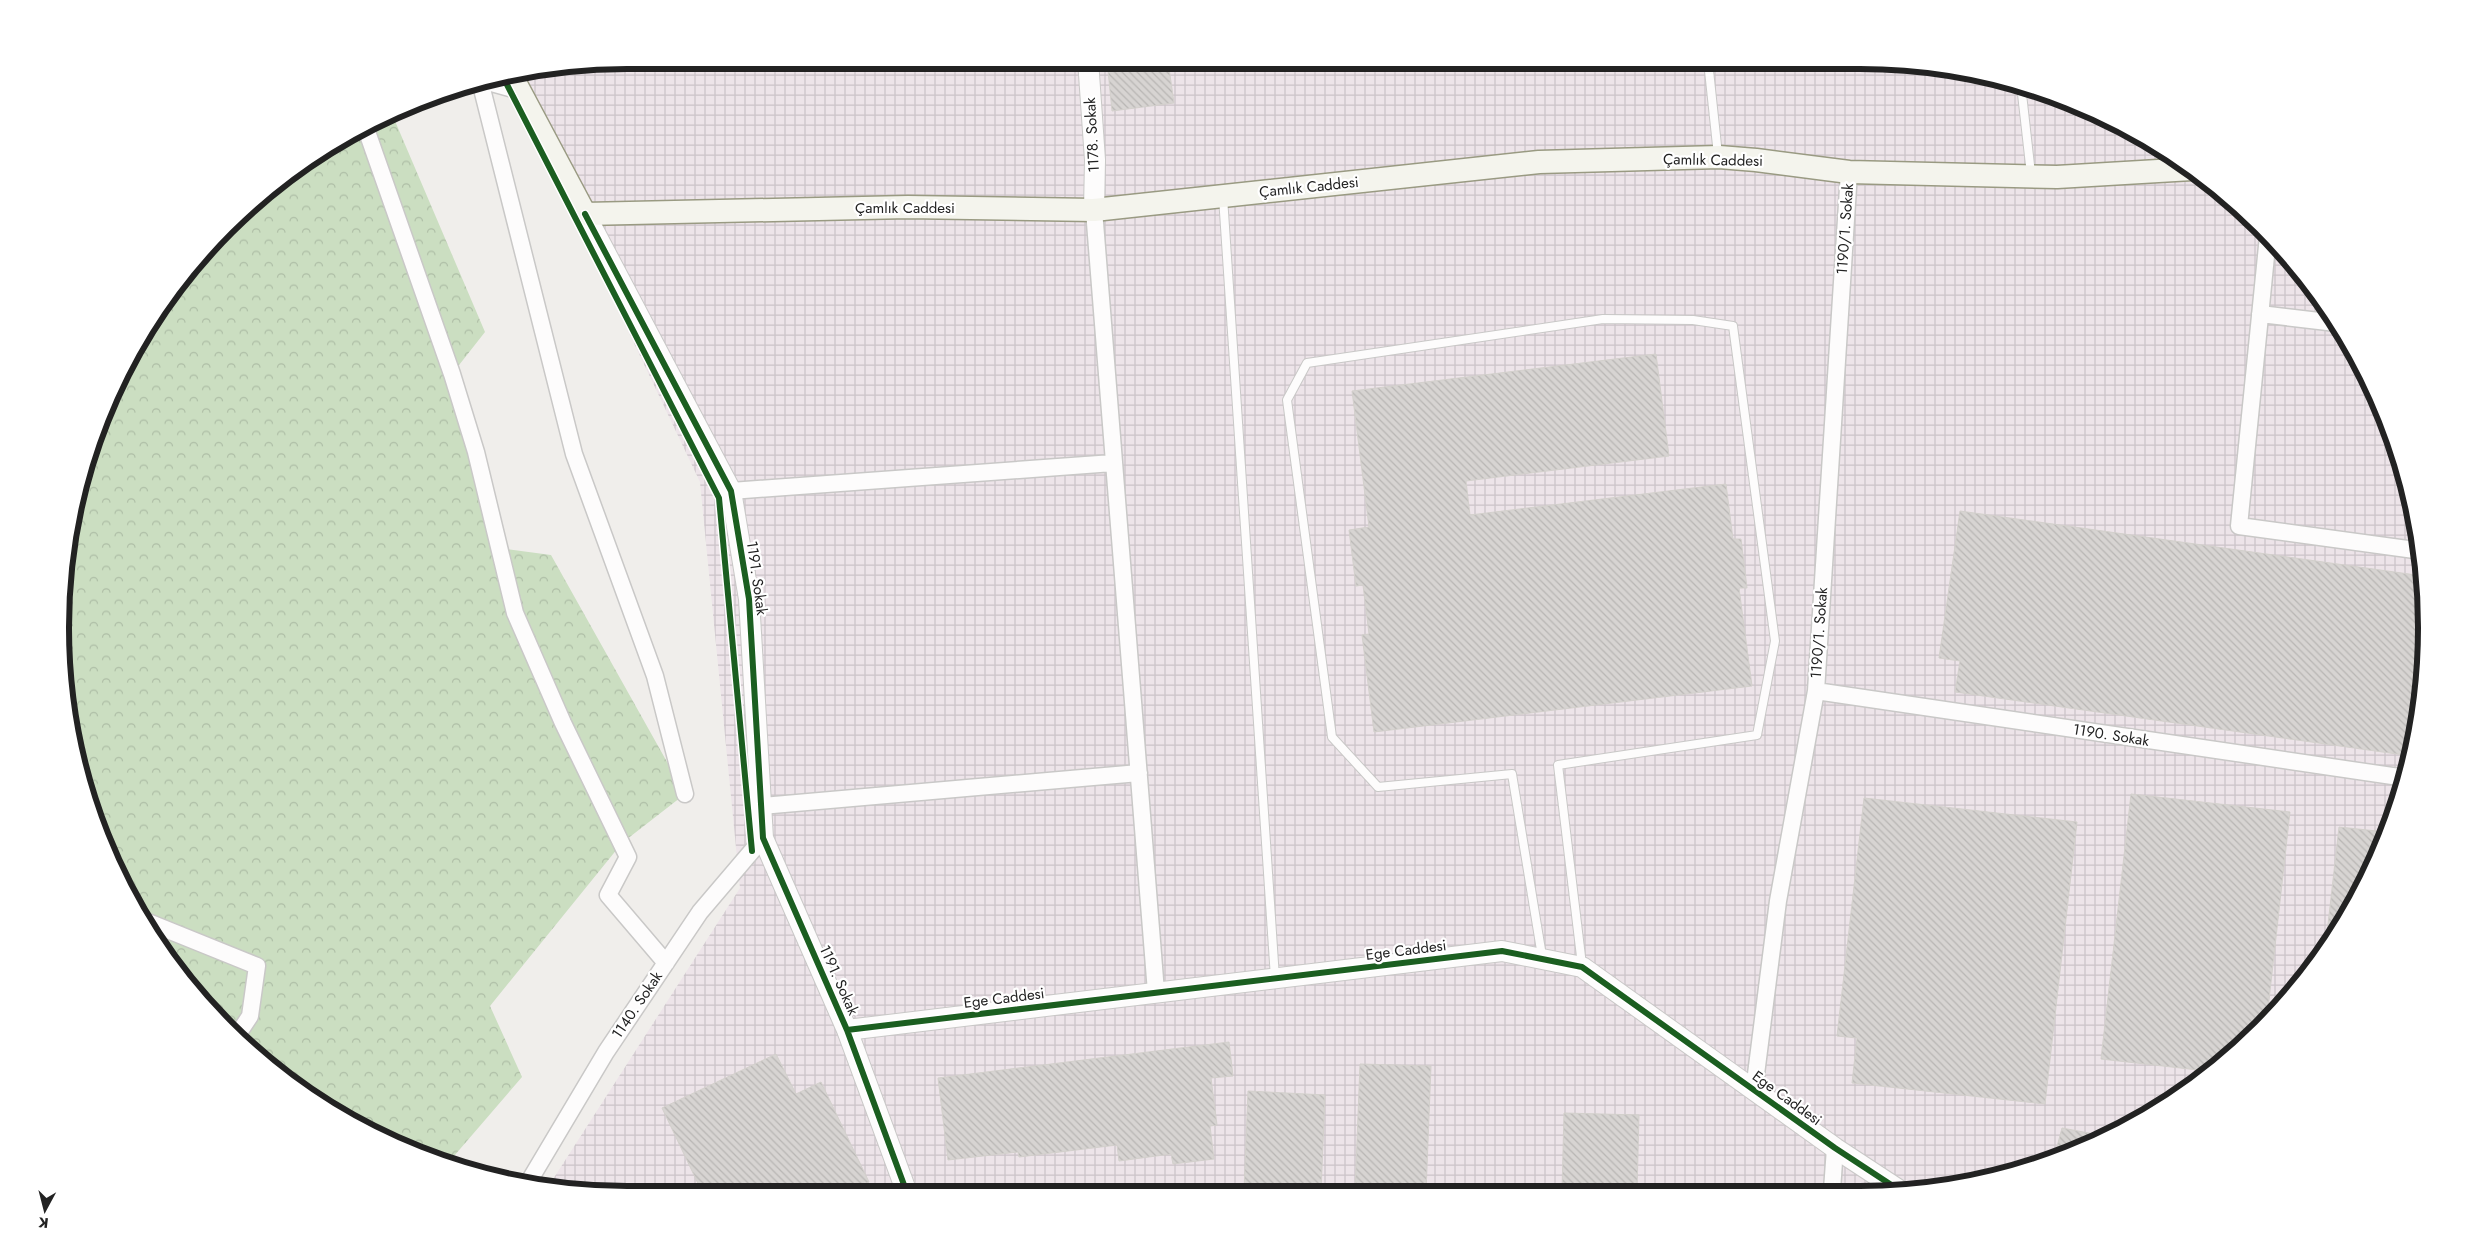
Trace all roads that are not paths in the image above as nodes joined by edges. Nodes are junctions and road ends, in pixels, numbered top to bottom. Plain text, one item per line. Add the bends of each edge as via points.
1 (1089, 69) edge
2 (1709, 69) edge
3 (515, 82) edge
4 (483, 88) edge
5 (2022, 93) edge
6 (367, 133) edge
7 (1719, 157) junction
8 (2180, 170) edge
9 (1849, 172) junction
10 (2031, 176) junction
11 (1223, 196) junction
12 (1094, 210) junction
13 (585, 214) junction
14 (2267, 245) edge
15 (2260, 314) junction
16 (2327, 322) edge
17 (1113, 462) junction
18 (731, 491) junction
19 (2412, 550) edge
20 (1816, 691) junction
21 (1139, 772) junction
22 (2398, 777) edge
23 (685, 794) dead end
24 (761, 806) junction
25 (763, 838) junction
26 (155, 925) edge
27 (1543, 961) junction
28 (666, 963) junction
29 (1582, 968) junction
30 (1275, 978) junction
31 (1156, 992) junction
32 (847, 1030) junction
33 (240, 1031) edge
34 (1754, 1090) junction
35 (1835, 1148) junction
36 (531, 1178) edge
37 (1892, 1185) edge
38 (904, 1186) edge
39 (1832, 1186) edge

1 - 12 street, 1178. Sokak via 1095,160
2 - 7 lane
3 - 13 main road
4 - 23 street via 574,454 655,676
5 - 10 lane
6 - 28 street via 476,452 515,613 563,724 628,857 608,896
7 - 9 main road, Çamlık Caddesi
7 - 11 main road, Çamlık Caddesi via 1539,162
8 - 10 main road, Çamlık Caddesi
9 - 10 main road, Çamlık Caddesi
9 - 20 street, 1190/1. Sokak
11 - 12 main road, Çamlık Caddesi
11 - 30 lane
12 - 13 main road, Çamlık Caddesi via 908,207
12 - 17 street
13 - 18 street, 1191. Sokak
14 - 15 street
15 - 16 street
15 - 19 street via 2239,526
17 - 18 street
17 - 21 street
18 - 24 street, 1191. Sokak via 749,599
20 - 22 street, 1190. Sokak
20 - 34 street, 1190/1. Sokak via 1778,901
21 - 24 street
21 - 31 street
24 - 25 street, 1191. Sokak
25 - 28 street, 1140. Sokak via 700,912
25 - 32 street, 1191. Sokak
26 - 33 street via 257,966 250,1016
27 - 29 street, Ege Caddesi
27 - 29 lane via 1512,774 1378,787 1332,737 1287,400 1307,362 1603,319 1693,320 1733,326 1775,641 1757,735 1558,765
27 - 30 street, Ege Caddesi via 1502,951
28 - 36 street, 1140. Sokak via 606,1052
29 - 34 street, Ege Caddesi
30 - 31 street, Ege Caddesi
31 - 32 street, Ege Caddesi
32 - 38 street, 1191. Sokak
34 - 35 street, Ege Caddesi
35 - 37 street, Ege Caddesi
35 - 39 street

